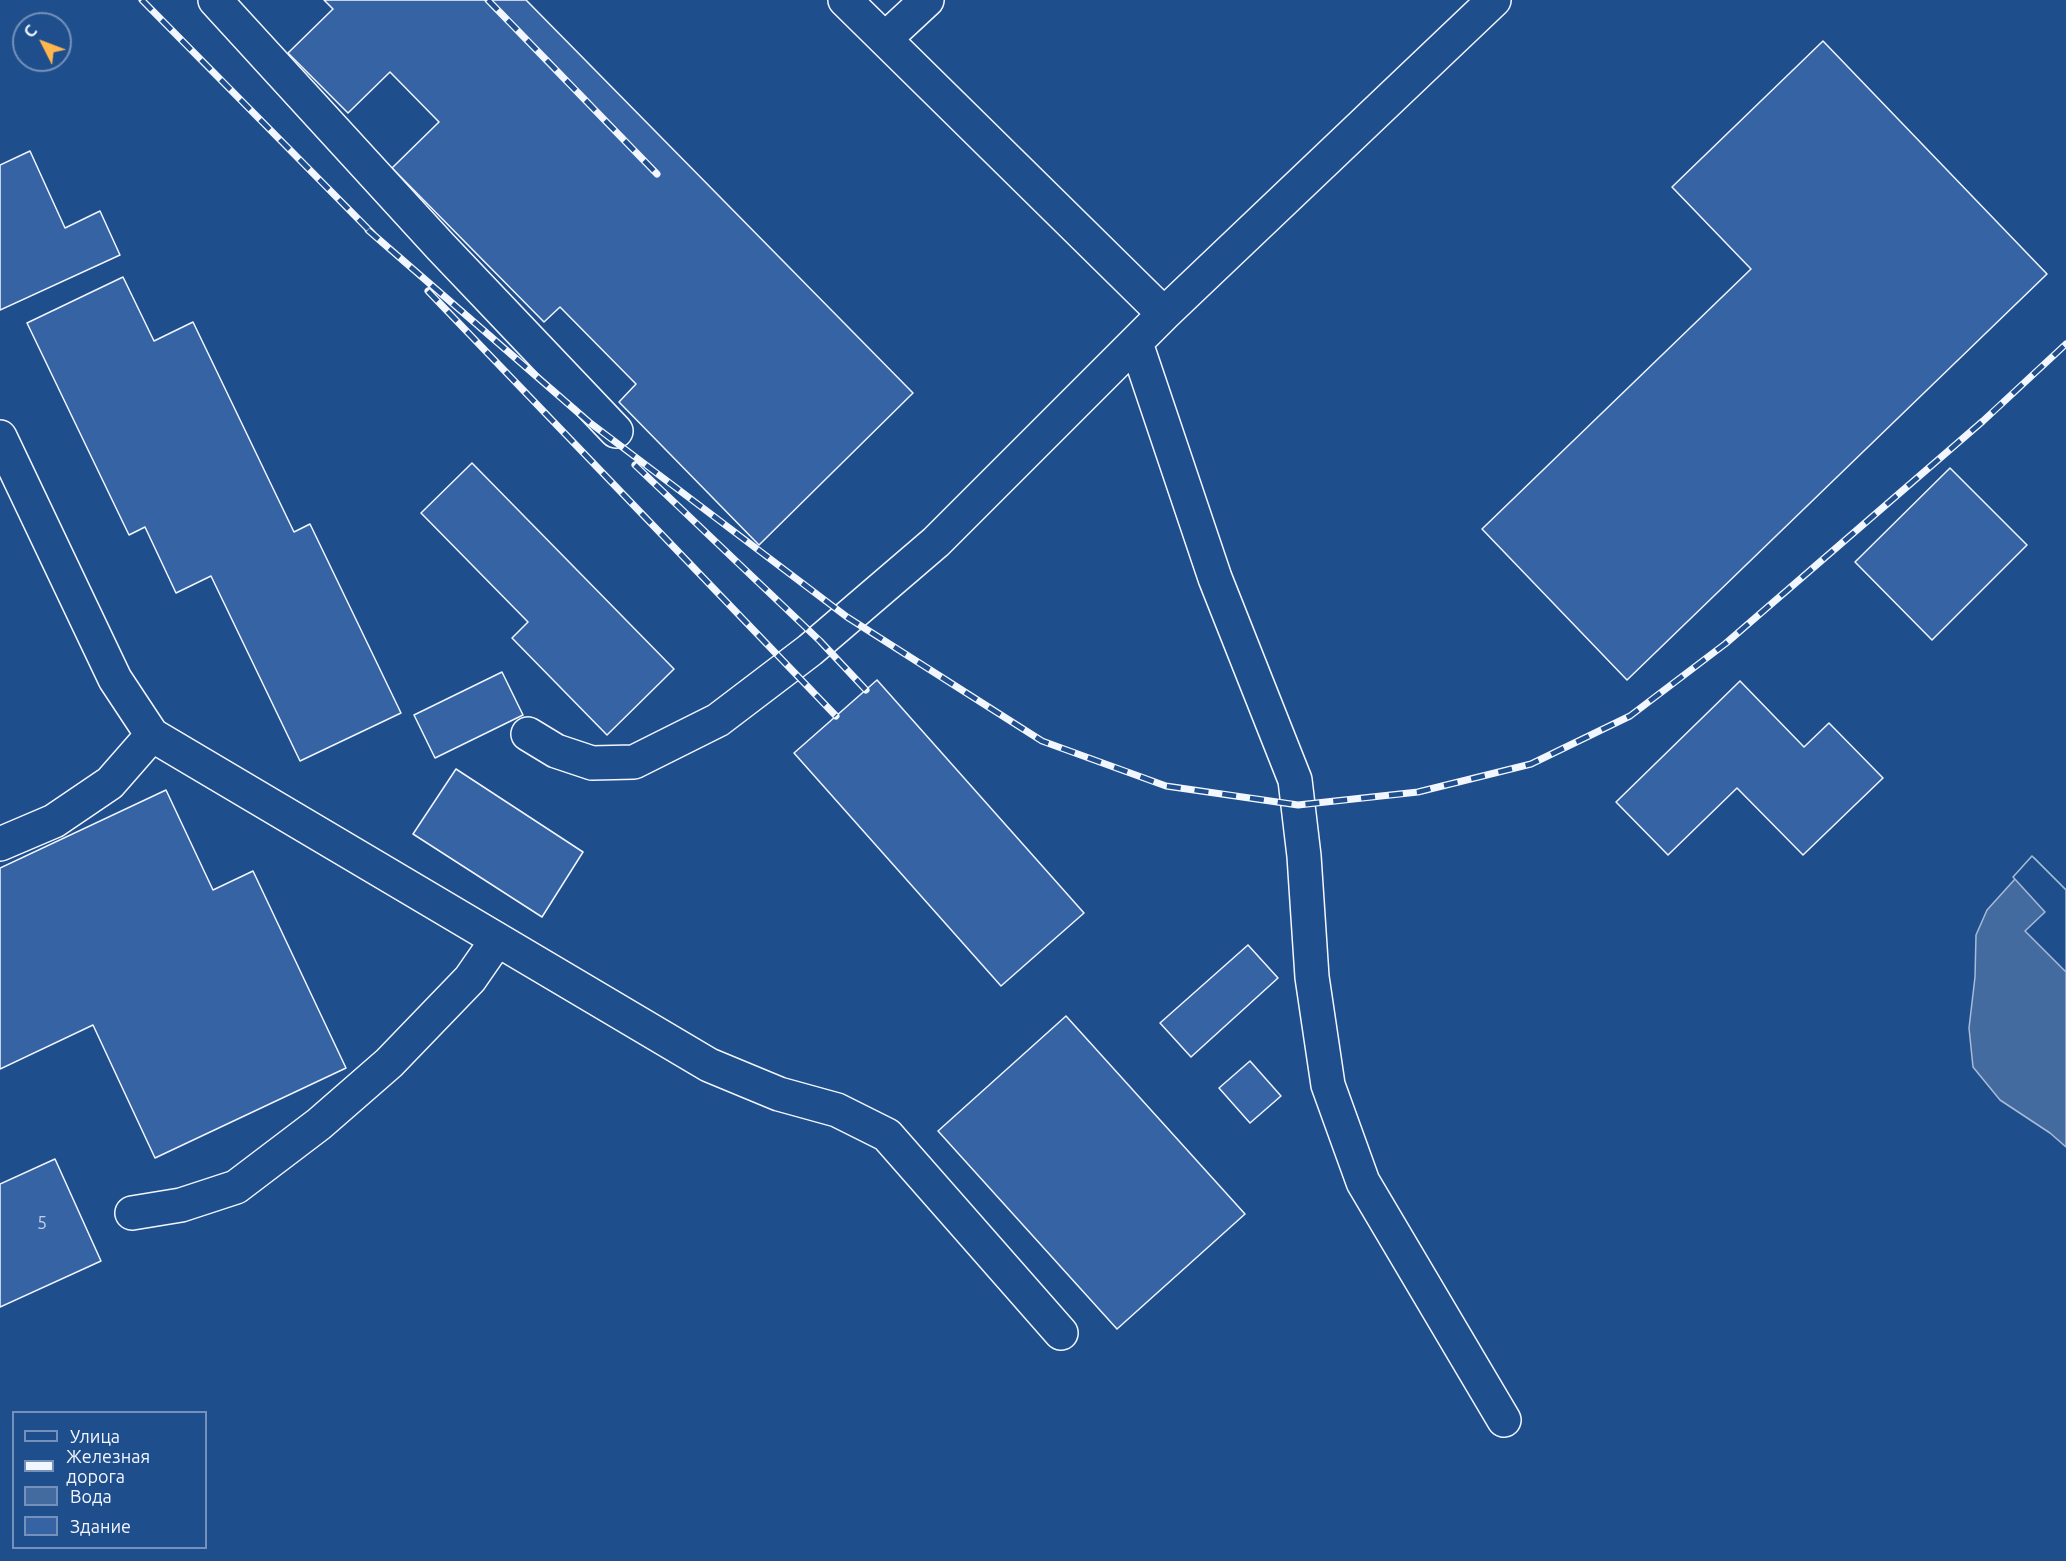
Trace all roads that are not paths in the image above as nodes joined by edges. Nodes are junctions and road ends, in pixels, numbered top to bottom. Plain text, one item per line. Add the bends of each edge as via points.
1 (215, 0) edge
2 (845, 0) edge
3 (927, 0) edge
4 (1494, 0) edge
5 (885, 39) junction
6 (1164, 314) junction
7 (1136, 343) junction
8 (616, 431) dead end
9 (0, 437) edge
10 (528, 734) dead end
11 (152, 735) junction
12 (0, 844) edge
13 (497, 940) junction
14 (132, 1213) dead end
15 (1061, 1333) dead end
16 (1504, 1420) dead end

1 - 8 lane via 441,248
2 - 5 lane
3 - 5 lane
4 - 6 lane
5 - 6 lane
6 - 7 lane
7 - 10 lane via 936,542 810,650 718,720 634,762 592,763 556,751
7 - 16 lane via 1215,578 1295,780 1312,977 1328,1085 1363,1182
9 - 11 lane via 115,679
11 - 12 lane via 110,783 54,821
11 - 13 lane
13 - 14 lane via 470,980 389,1063 319,1124 236,1187 181,1205
13 - 15 lane via 709,1065 779,1094 837,1110 887,1135

